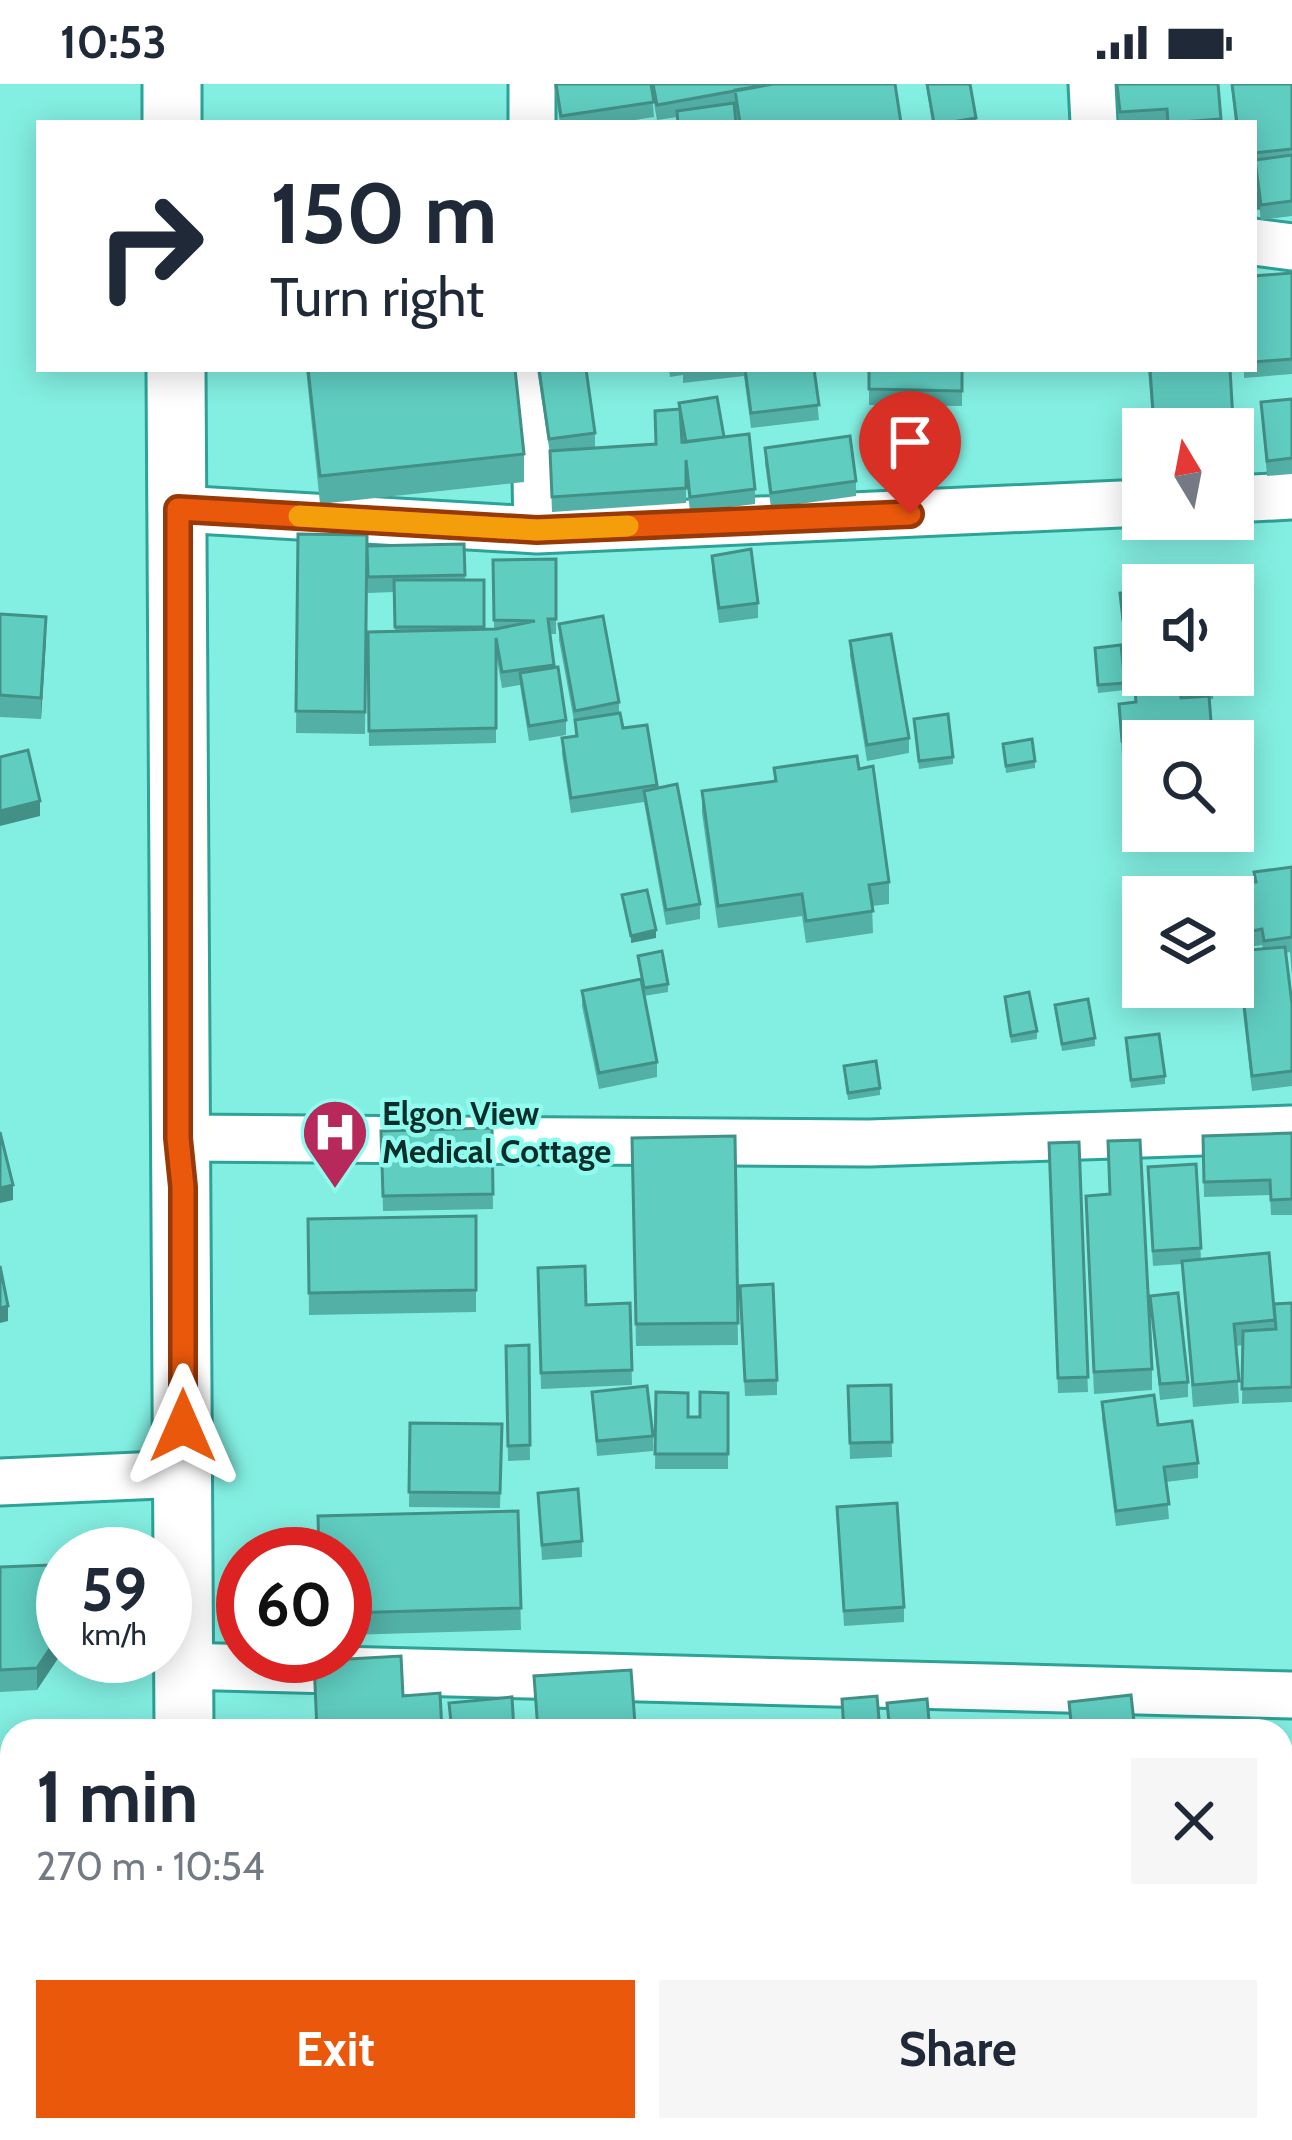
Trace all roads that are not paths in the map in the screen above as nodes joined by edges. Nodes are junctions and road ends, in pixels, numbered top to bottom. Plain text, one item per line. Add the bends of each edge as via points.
1 (172, 84) edge
2 (532, 84) edge
3 (1092, 84) edge
4 (172, 120) edge
5 (532, 120) edge
6 (1094, 120) edge
7 (1257, 242) edge
8 (1292, 247) edge
9 (176, 372) edge
10 (535, 372) edge
11 (1292, 496) edge
12 (1254, 498) edge
13 (1122, 504) edge
14 (178, 509) junction
15 (537, 530) junction
16 (1292, 1130) edge
17 (178, 1138) junction
18 (183, 1474) junction
19 (0, 1482) edge
20 (183, 1527) edge
21 (192, 1666) edge
22 (183, 1683) edge
23 (1292, 1695) edge
24 (184, 1719) edge

1 - 4 main road
2 - 5 street
3 - 6 street
7 - 8 street
9 - 14 main road
10 - 15 street
11 - 12 street
13 - 15 street
14 - 15 street
14 - 17 main road
16 - 17 street via 869,1143
17 - 18 main road
18 - 19 street
18 - 20 main road
21 - 23 street
22 - 24 main road

